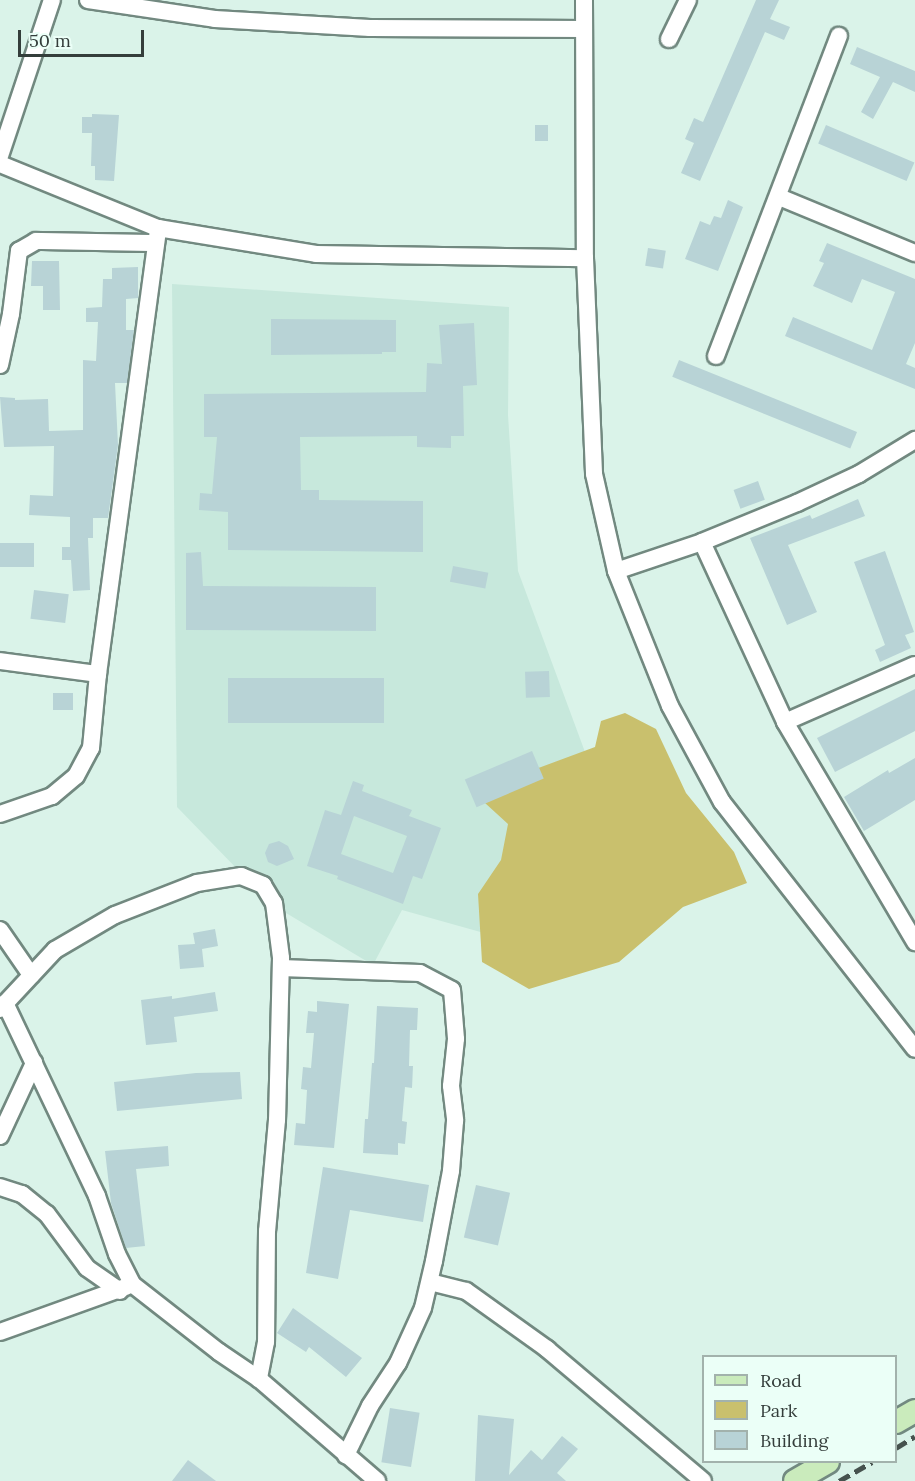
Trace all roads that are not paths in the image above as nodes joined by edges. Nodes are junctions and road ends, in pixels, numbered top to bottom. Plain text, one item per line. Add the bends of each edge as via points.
1 (52, 0) edge
2 (88, 0) edge
3 (584, 0) edge
4 (688, 0) edge
5 (584, 29) junction
6 (839, 36) dead end
7 (669, 39) dead end
8 (0, 156) edge
9 (0, 164) edge
10 (778, 197) junction
11 (157, 236) junction
12 (915, 253) edge
13 (585, 258) junction
14 (716, 356) dead end
15 (0, 365) edge
16 (915, 440) edge
17 (702, 542) junction
18 (616, 571) junction
19 (0, 661) edge
20 (915, 665) edge
21 (98, 674) junction
22 (785, 722) junction
23 (0, 814) edge
24 (0, 930) edge
25 (915, 942) edge
26 (281, 968) junction
27 (31, 975) junction
28 (3, 1006) edge
29 (915, 1049) edge
30 (34, 1063) junction
31 (0, 1136) edge
32 (0, 1187) edge
33 (430, 1281) junction
34 (126, 1287) junction
35 (0, 1332) edge
36 (259, 1379) junction
37 (915, 1411) edge
38 (897, 1421) edge
39 (346, 1455) junction
40 (825, 1463) edge
41 (376, 1481) edge
42 (703, 1481) edge
43 (795, 1481) edge

1 - 8 street
2 - 5 street via 215,19 370,28
3 - 5 street
4 - 7 street
5 - 13 street
6 - 10 street
9 - 11 street
10 - 12 street
10 - 14 street
11 - 13 street via 316,254
11 - 15 street via 36,241 19,252
11 - 21 street
13 - 18 street via 594,474
16 - 17 street via 859,474
17 - 18 street
17 - 22 street
18 - 29 street via 670,706 722,802
19 - 21 street
20 - 22 street
21 - 23 street via 91,748 76,776 52,796
22 - 25 street
24 - 27 street
26 - 27 street via 274,903 263,885 241,876 196,883 115,915 55,950
26 - 33 street via 420,973 452,990 456,1039 451,1086 455,1121
26 - 36 street via 278,1120 267,1231 267,1342
27 - 28 street
28 - 30 street
30 - 31 street
30 - 34 street via 97,1196
32 - 34 street via 22,1194 47,1214 87,1268
33 - 39 street via 423,1308 398,1363 370,1406
33 - 42 street via 466,1291 547,1349
34 - 35 street
34 - 36 street
36 - 39 street
37 - 38 main road
39 - 41 street
40 - 43 main road

